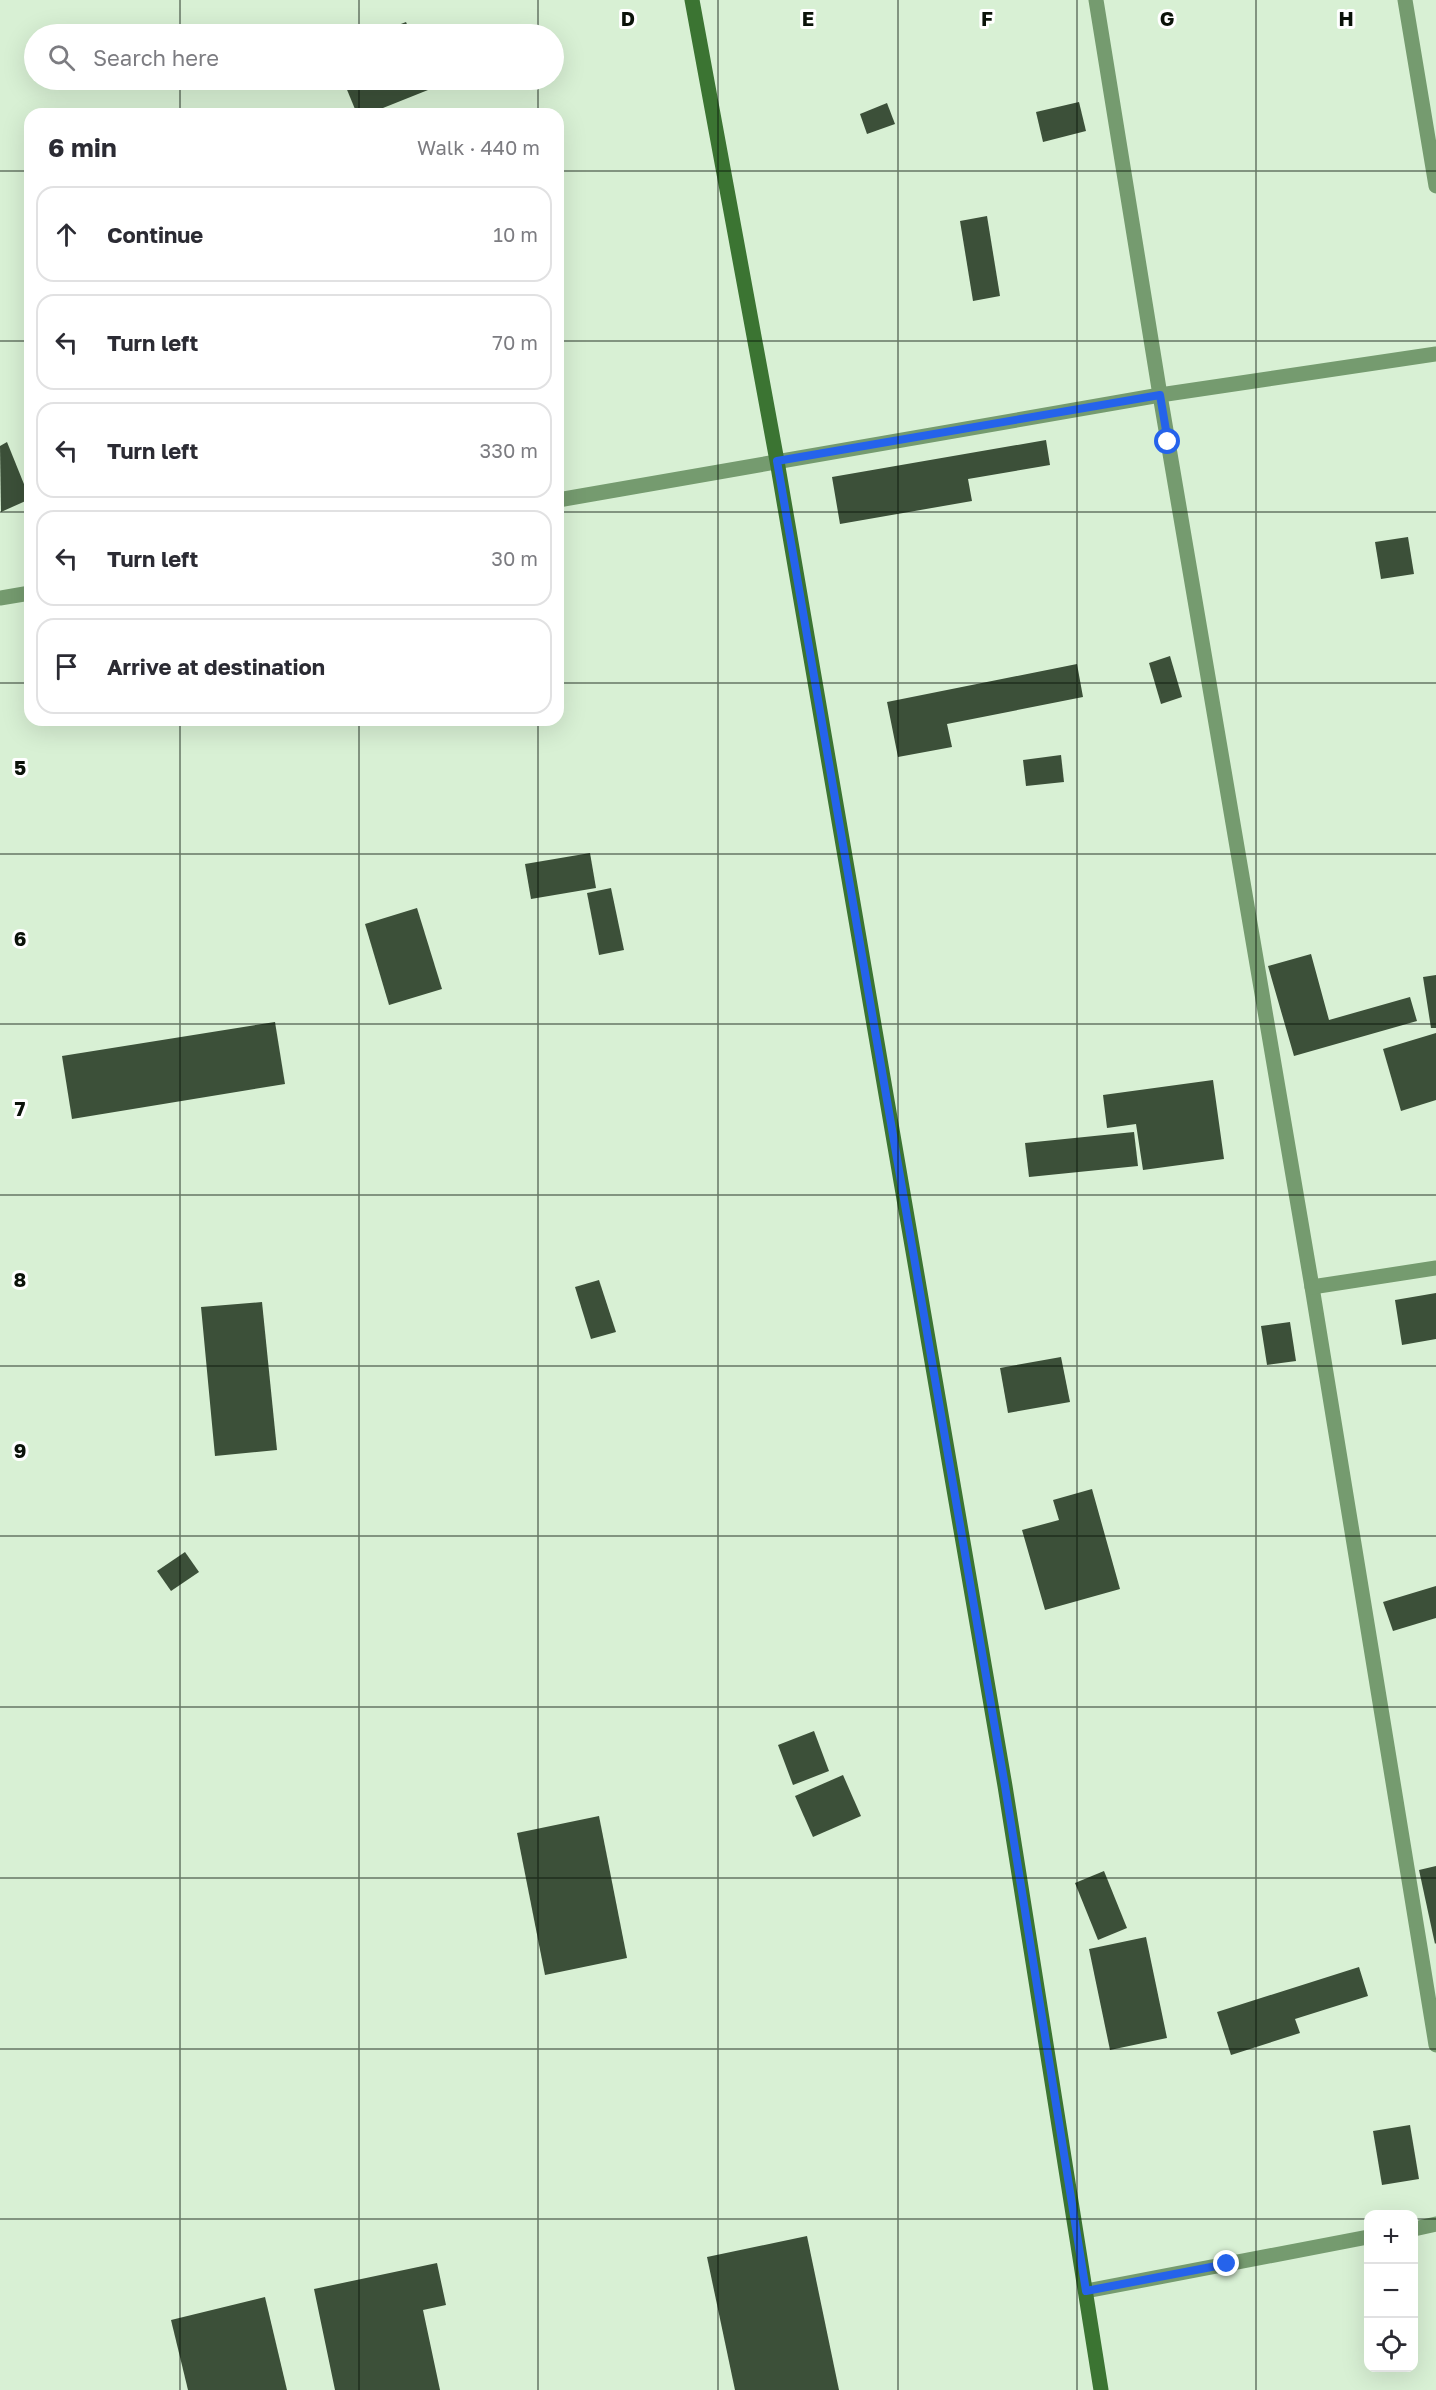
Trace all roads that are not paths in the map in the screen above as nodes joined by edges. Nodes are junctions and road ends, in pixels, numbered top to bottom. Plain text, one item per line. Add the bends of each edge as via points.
1 (692, 0) edge
2 (1096, 0) edge
3 (1405, 0) edge
4 (1436, 186) edge
5 (1436, 354) edge
6 (1160, 395) junction
7 (777, 461) junction
8 (564, 499) edge
9 (24, 594) edge
10 (0, 598) edge
11 (1436, 1268) edge
12 (1312, 1287) junction
13 (1436, 2045) edge
14 (1436, 2224) edge
15 (1418, 2228) edge
16 (1364, 2238) edge
17 (1086, 2291) junction
18 (1101, 2390) edge

1 - 7 main road
2 - 6 street
3 - 4 street
5 - 6 street
6 - 7 street
6 - 12 street
7 - 8 street
7 - 17 main road via 1005,1786
9 - 10 street
11 - 12 street
12 - 13 street
14 - 15 street
16 - 17 street
17 - 18 main road

